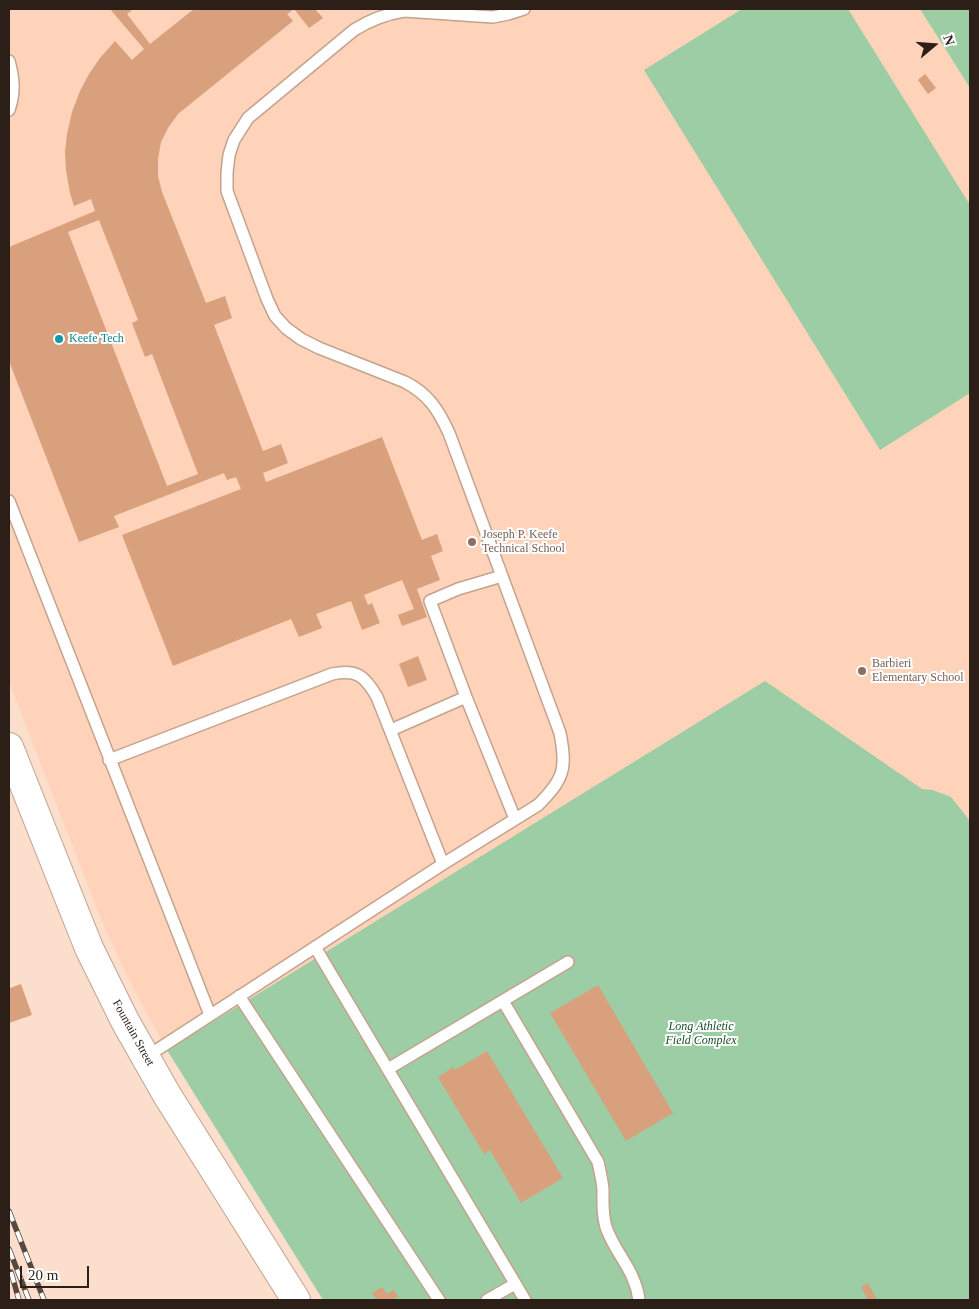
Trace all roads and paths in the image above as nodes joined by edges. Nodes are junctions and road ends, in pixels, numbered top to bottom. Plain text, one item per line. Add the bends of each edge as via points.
1 (524, 9) edge
2 (9, 61) edge
3 (9, 110) edge
4 (9, 501) edge
5 (502, 576) junction
6 (466, 697) junction
7 (391, 730) junction
8 (9, 747) edge
9 (110, 760) junction
10 (515, 819) junction
11 (443, 864) junction
12 (315, 947) junction
13 (568, 962) dead end
14 (239, 996) junction
15 (503, 1000) junction
16 (210, 1015) junction
17 (145, 1058) junction
18 (388, 1069) junction
19 (515, 1284) junction
20 (296, 1300) edge
21 (439, 1300) edge
22 (487, 1300) edge
23 (525, 1300) edge
24 (639, 1300) edge

1 - 5 lane via 493,17 404,11 366,23 248,118 234,140 227,173 233,209 275,316 301,339 405,382 430,400 449,433
2 - 3 lane via 14,97
4 - 9 lane
5 - 6 lane via 430,601
5 - 10 lane via 560,733 564,755 563,768 549,794
6 - 7 lane
6 - 10 lane
7 - 9 lane via 378,697 365,679 344,672
7 - 11 lane
8 - 17 street, Fountain Street via 89,948
9 - 16 lane
10 - 11 lane
11 - 12 lane
12 - 14 lane
12 - 18 lane
13 - 15 lane
14 - 16 lane
14 - 21 lane
15 - 18 lane
15 - 24 lane via 598,1162 607,1230 632,1274
16 - 17 lane
17 - 20 street, Fountain Street
18 - 19 lane
19 - 22 lane
19 - 23 lane

